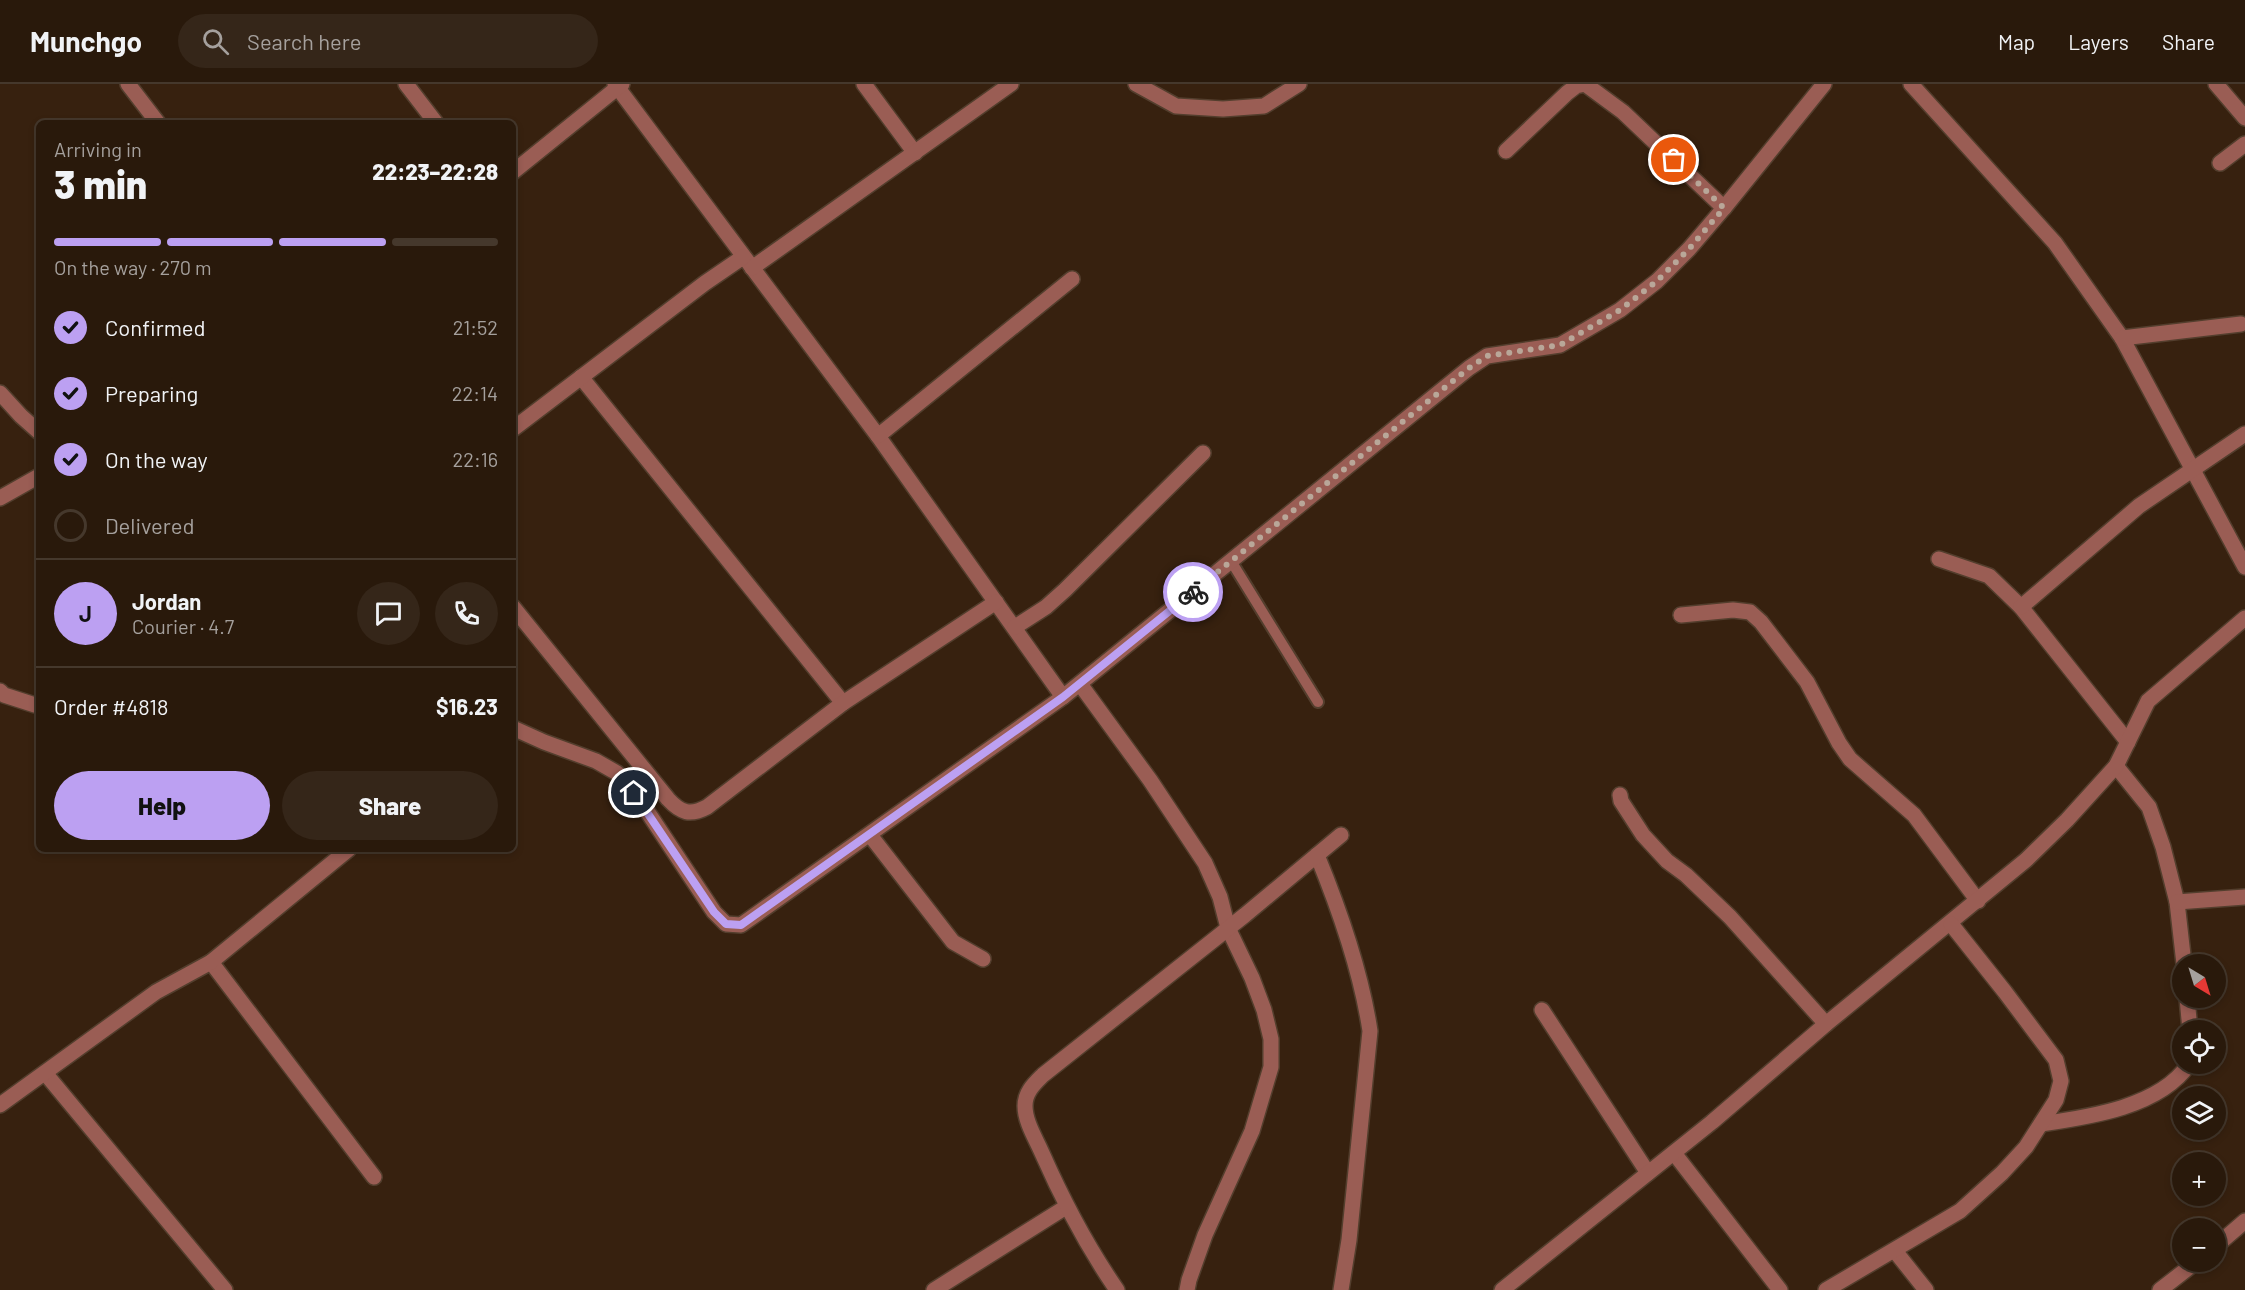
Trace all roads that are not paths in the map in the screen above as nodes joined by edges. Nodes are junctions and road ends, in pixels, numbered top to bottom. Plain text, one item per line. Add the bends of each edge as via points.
1 (128, 84) edge
2 (406, 84) edge
3 (864, 84) edge
4 (1136, 84) edge
5 (1299, 84) edge
6 (1824, 84) edge
7 (1911, 84) edge
8 (2216, 84) edge
9 (618, 85) edge
10 (1002, 86) edge
11 (2245, 118) edge
12 (156, 120) edge
13 (434, 120) edge
14 (2245, 144) edge
15 (1506, 151) dead end
16 (915, 153) junction
17 (2220, 163) dead end
18 (516, 170) edge
19 (1724, 208) junction
20 (748, 262) junction
21 (1072, 279) dead end
22 (2241, 324) dead end
23 (2122, 338) junction
24 (581, 377) junction
25 (0, 393) edge
26 (516, 427) edge
27 (36, 430) edge
28 (2245, 434) edge
29 (878, 436) junction
30 (1203, 453) dead end
31 (2193, 468) junction
32 (36, 478) edge
33 (0, 498) edge
34 (1939, 559) dead end
35 (1231, 561) junction
36 (2245, 567) edge
37 (996, 602) junction
38 (2022, 607) junction
39 (516, 611) edge
40 (1681, 615) dead end
41 (2245, 618) edge
42 (1015, 627) junction
43 (1080, 684) junction
44 (0, 690) edge
45 (1063, 697) junction
46 (1318, 702) dead end
47 (843, 703) junction
48 (36, 704) edge
49 (516, 729) edge
50 (2128, 742) junction
51 (2116, 766) junction
52 (1620, 795) dead end
53 (870, 835) junction
54 (1341, 835) dead end
55 (345, 852) edge
56 (1317, 855) junction
57 (2245, 897) edge
58 (1978, 901) junction
59 (2177, 902) junction
60 (1951, 924) junction
61 (1228, 928) junction
62 (2183, 954) edge
63 (982, 959) dead end
64 (211, 962) junction
65 (1542, 1010) dead end
66 (1826, 1024) junction
67 (45, 1073) junction
68 (2181, 1074) edge
69 (0, 1105) edge
70 (2041, 1124) junction
71 (1674, 1153) junction
72 (1648, 1173) junction
73 (374, 1177) dead end
74 (1066, 1207) junction
75 (2245, 1221) edge
76 (2226, 1237) edge
77 (1895, 1251) junction
78 (2183, 1272) edge
79 (225, 1290) edge
80 (934, 1290) edge
81 (1117, 1290) edge
82 (1187, 1290) edge
83 (1341, 1290) edge
84 (1502, 1290) edge
85 (1780, 1290) edge
86 (1826, 1290) edge
87 (1926, 1290) edge
88 (2160, 1290) edge

1 - 12 street
2 - 13 street
3 - 16 street
4 - 5 street via 1176,106 1223,109 1263,106
6 - 19 street
7 - 23 street via 2055,243
8 - 11 street
9 - 18 street
9 - 20 street
10 - 16 street
14 - 17 street
15 - 19 street via 1567,93 1585,84 1623,112
16 - 20 street
19 - 35 street via 1657,281 1620,310 1560,345 1487,356
20 - 24 street via 705,283
20 - 29 street
21 - 29 street
22 - 23 street
23 - 31 street
24 - 26 street
24 - 47 street
25 - 27 street
28 - 31 street
29 - 37 street
30 - 42 street via 1065,590
31 - 36 street
31 - 38 street via 2139,506
32 - 33 street
34 - 38 street via 1989,576
35 - 43 street
35 - 46 lane
37 - 42 street
37 - 47 street
38 - 50 street
39 - 47 street via 668,799 685,813 707,807
40 - 58 street via 1733,610 1749,612 1761,622 1807,682 1850,759 1914,815
41 - 50 street via 2148,700
42 - 45 street
43 - 45 street
43 - 61 street via 1205,863
44 - 48 street via 4,695
45 - 53 street
49 - 53 street via 617,773 726,924 741,925
50 - 51 street
51 - 58 street via 2034,852
51 - 59 street via 2149,807
52 - 66 street via 1643,835 1730,917
53 - 63 street via 953,942
54 - 56 street
55 - 64 street
56 - 61 street
56 - 83 street via 1350,948 1371,1031
57 - 59 street
58 - 60 street
59 - 62 street
60 - 66 street
60 - 70 street via 2056,1060 2061,1081 2056,1100
61 - 74 street via 1029,1090 1025,1106 1029,1122
61 - 82 street via 1264,1010 1271,1039 1271,1067 1252,1131 1205,1235
64 - 67 street via 156,992
64 - 73 street
65 - 72 street
66 - 71 street
67 - 69 street
67 - 79 street
68 - 70 street via 2159,1093 2090,1117
70 - 77 street via 2008,1167 1960,1211
71 - 72 street
71 - 85 street
72 - 84 street
74 - 80 street
74 - 81 street
75 - 76 street
77 - 86 street
77 - 87 street
78 - 88 street

